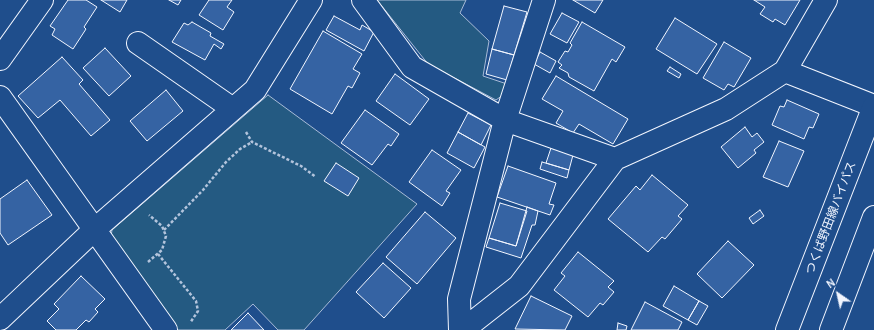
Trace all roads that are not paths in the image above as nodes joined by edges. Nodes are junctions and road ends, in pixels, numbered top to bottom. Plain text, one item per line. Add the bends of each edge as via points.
1 (42, 0) edge
2 (311, 0) edge
3 (363, 0) edge
4 (544, 0) edge
5 (826, 0) edge
6 (138, 43) dead end
7 (0, 59) edge
8 (785, 71) junction
9 (0, 97) edge
10 (874, 106) edge
11 (233, 109) junction
12 (505, 120) junction
13 (615, 159) junction
14 (874, 217) edge
15 (94, 230) junction
16 (0, 319) edge
17 (166, 330) edge
18 (462, 330) edge
19 (788, 330) edge
20 (831, 330) edge

1 - 7 street
2 - 11 street via 255,90
3 - 12 street via 412,67
4 - 12 street
5 - 8 street
6 - 11 street
8 - 10 street
8 - 13 street via 726,109
9 - 15 street
10 - 19 street, つくば野田線バイパス
11 - 15 street
12 - 13 street
12 - 18 street via 459,299
13 - 18 street via 519,286
14 - 20 street
15 - 16 street
15 - 17 street

